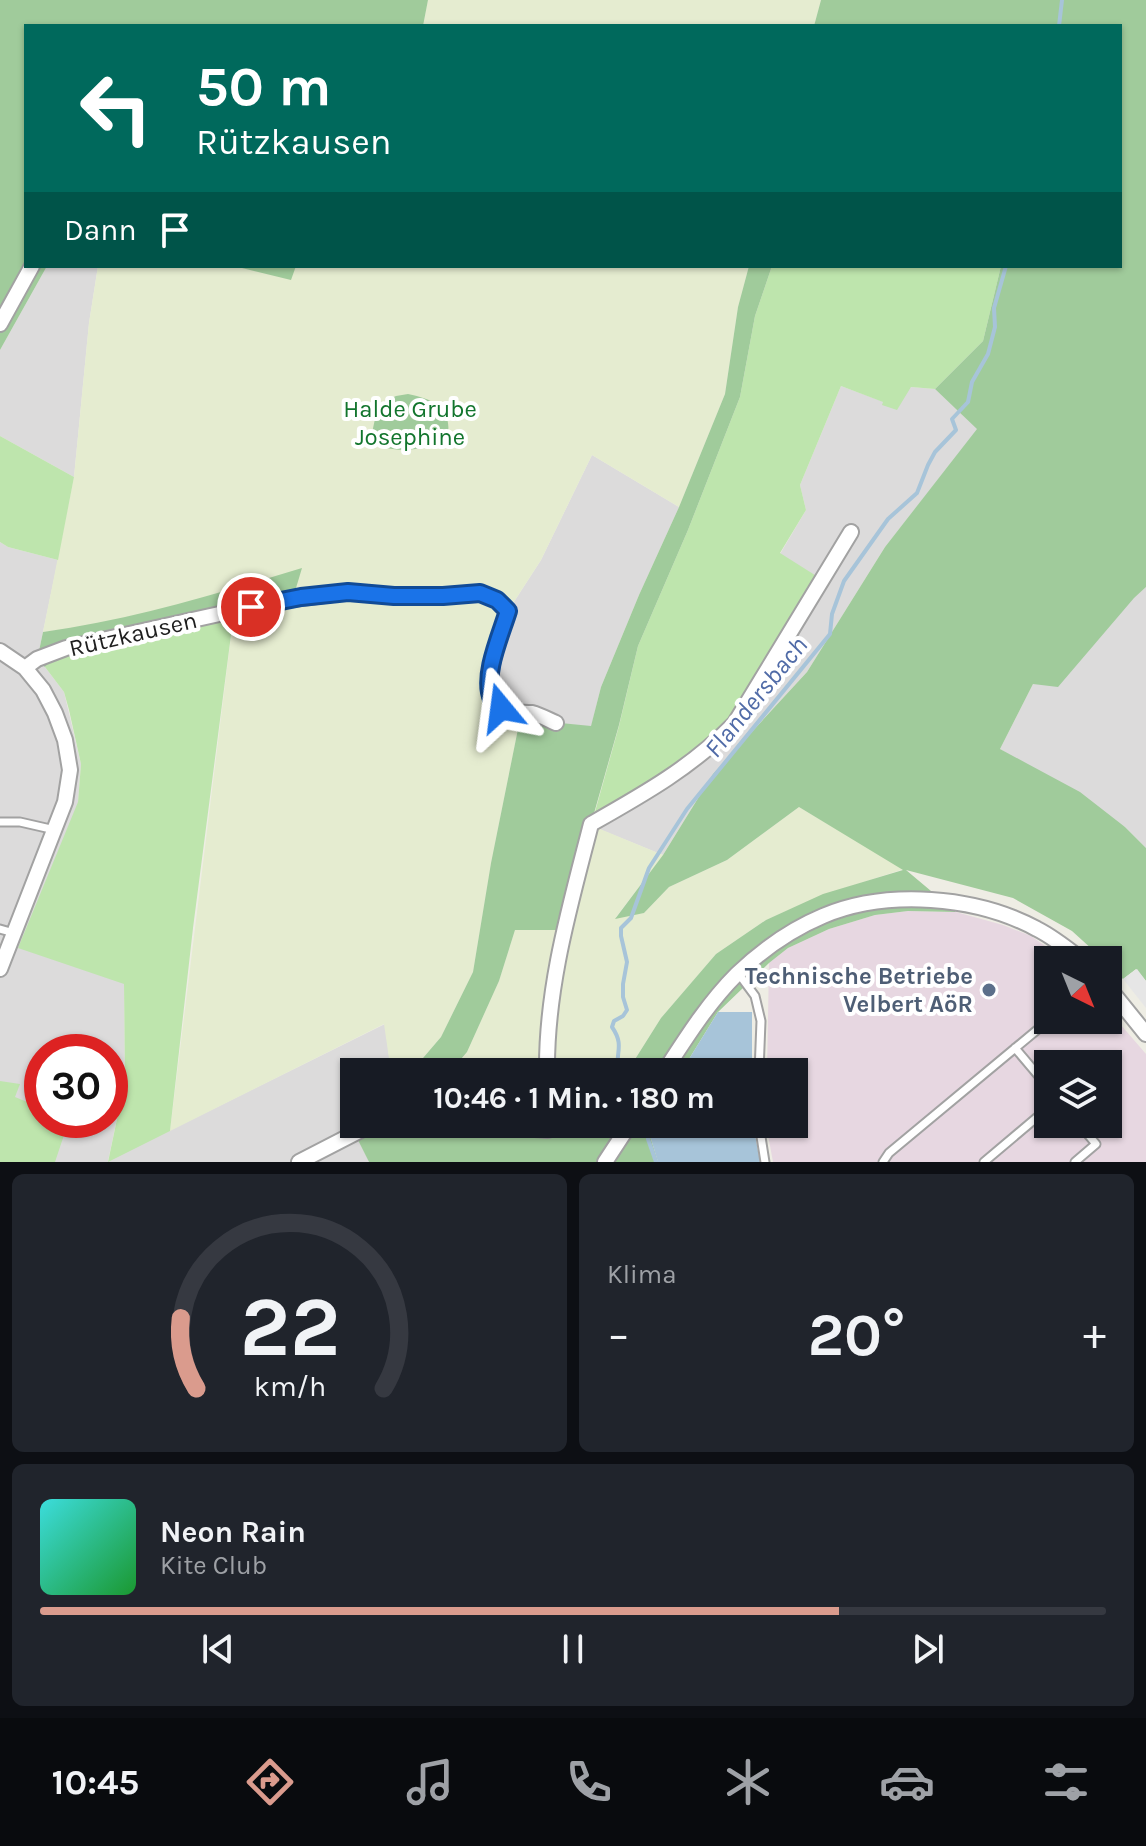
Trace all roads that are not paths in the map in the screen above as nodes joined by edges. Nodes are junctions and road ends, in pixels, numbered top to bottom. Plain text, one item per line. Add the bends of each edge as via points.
1 (31, 268) edge
2 (0, 324) edge
3 (851, 532) dead end
4 (0, 651) edge
5 (25, 668) junction
6 (556, 723) dead end
7 (0, 822) edge
8 (55, 830) junction
9 (7, 931) edge
10 (1064, 946) edge
11 (0, 969) edge
12 (738, 973) junction
13 (1122, 1004) edge
14 (1034, 1032) edge
15 (1146, 1034) edge
16 (1015, 1048) junction
17 (548, 1058) edge
18 (673, 1058) edge
19 (760, 1058) edge
20 (1034, 1070) edge
21 (1034, 1120) edge
22 (346, 1138) edge
23 (621, 1138) edge
24 (761, 1138) edge
25 (1091, 1138) edge
26 (299, 1162) edge
27 (605, 1162) edge
28 (765, 1162) edge
29 (883, 1162) edge
30 (984, 1162) edge
31 (1075, 1162) edge

1 - 2 street
3 - 17 street via 735,723 685,767 591,824 559,950
4 - 5 street
5 - 6 street, Rützkausen via 66,648 301,597 480,593 508,611 489,680 493,700 501,708
5 - 8 street via 43,690 65,740 70,770
7 - 8 lane
8 - 9 street
9 - 11 street
10 - 12 street via 1008,916 960,902 916,899 870,903 824,916 782,938
12 - 18 street
12 - 19 lane via 755,996 761,1021
13 - 15 street
14 - 16 lane
16 - 20 lane
16 - 29 lane
21 - 30 lane
22 - 26 street
23 - 27 street
24 - 28 lane
25 - 31 lane via 1096,1144

